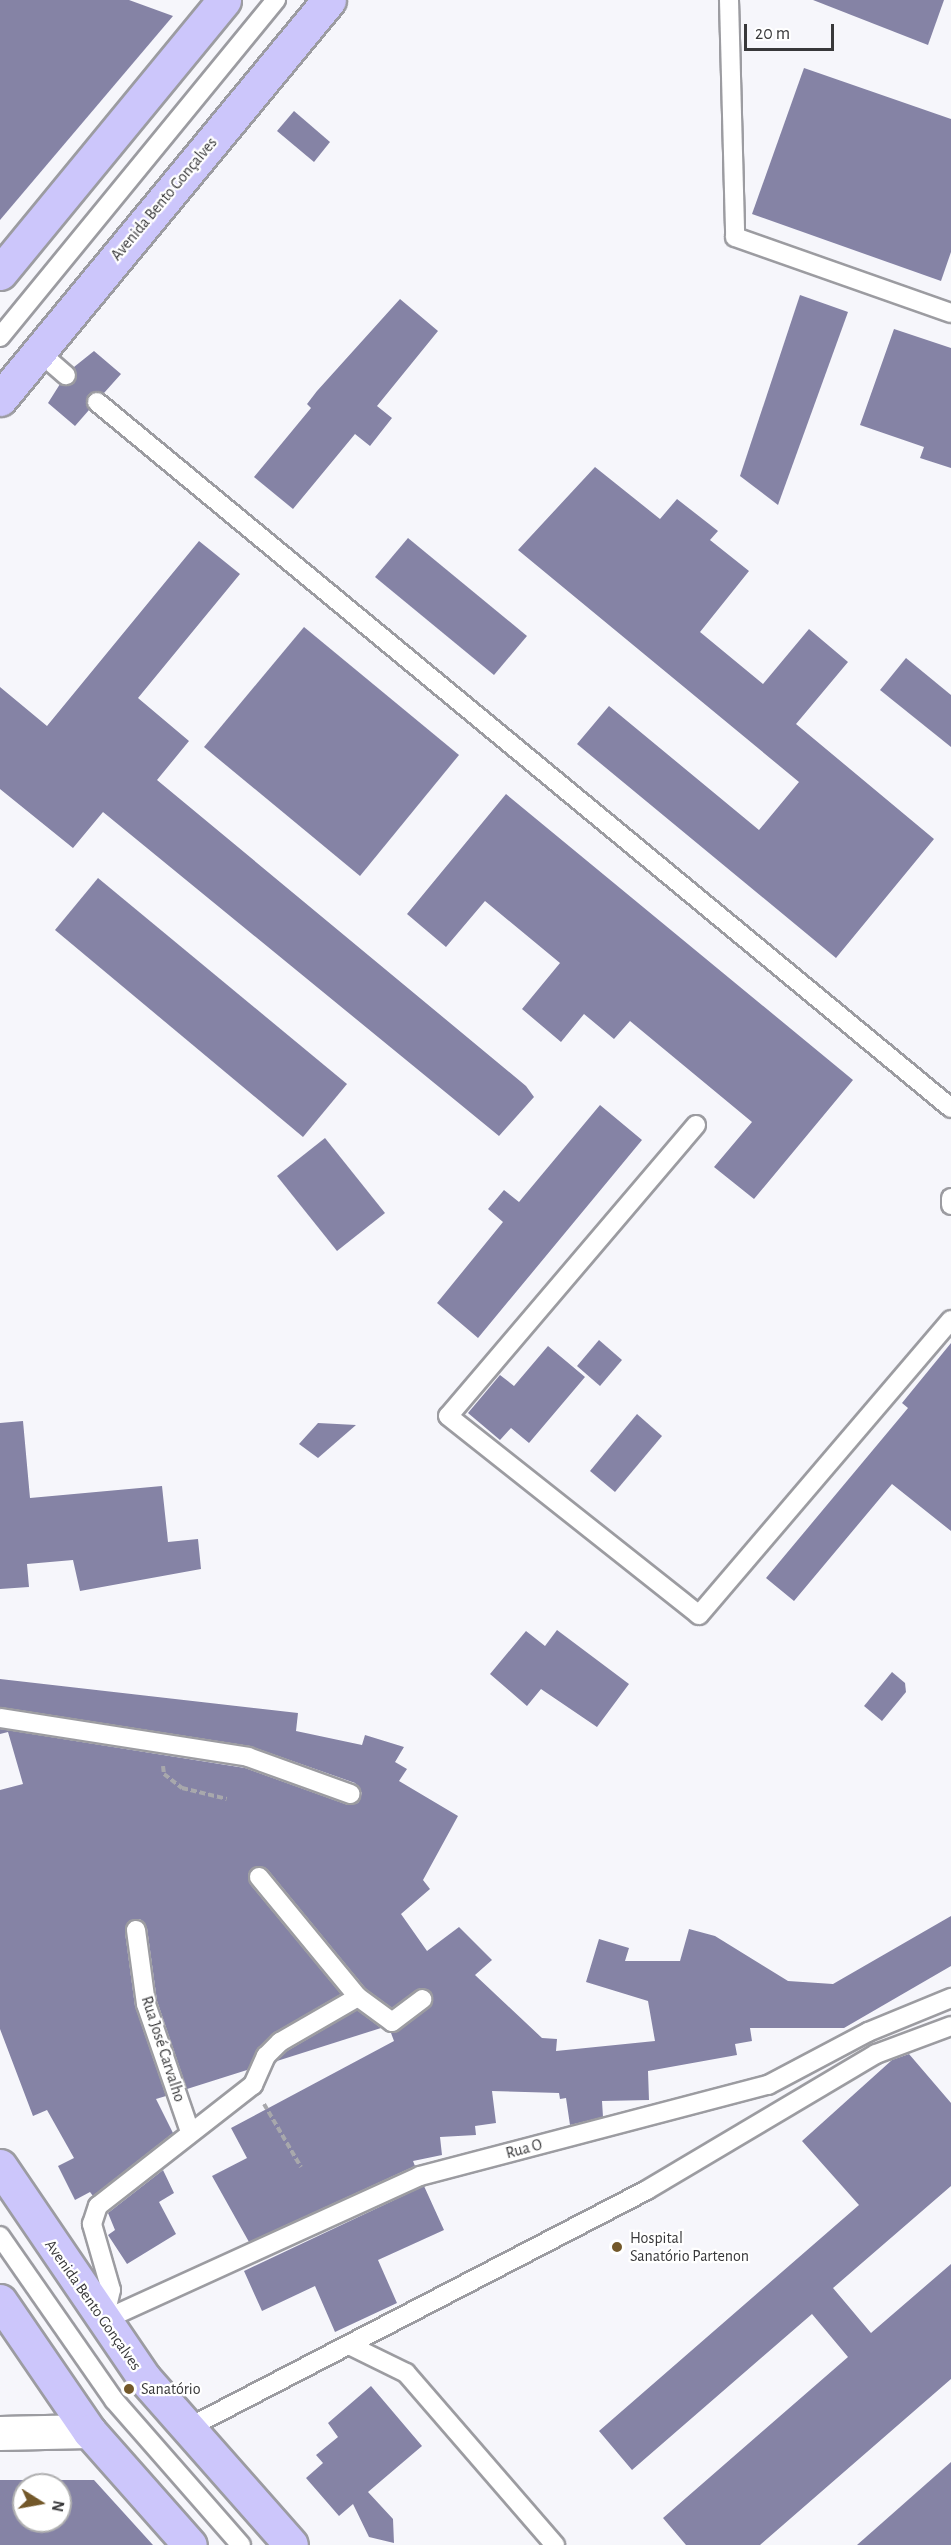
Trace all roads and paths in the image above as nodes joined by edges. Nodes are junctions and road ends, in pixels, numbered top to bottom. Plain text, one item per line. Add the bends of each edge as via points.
1 (224, 0) edge
2 (276, 0) edge
3 (329, 0) edge
4 (729, 0) edge
5 (0, 273) edge
6 (951, 313) edge
7 (0, 337) edge
8 (39, 351) junction
9 (66, 375) dead end
10 (0, 399) edge
11 (97, 402) dead end
12 (951, 1108) edge
13 (696, 1125) dead end
14 (951, 1198) edge
15 (951, 1205) edge
16 (951, 1320) edge
17 (0, 1718) edge
18 (159, 1742) junction
19 (351, 1794) dead end
20 (227, 1799) dead end
21 (259, 1877) dead end
22 (136, 1930) dead end
23 (358, 1997) junction
24 (951, 1998) edge
25 (422, 2000) dead end
26 (951, 2026) edge
27 (253, 2085) junction
28 (190, 2132) junction
29 (0, 2166) edge
30 (301, 2167) dead end
31 (0, 2236) edge
32 (0, 2301) edge
33 (104, 2320) junction
34 (353, 2347) junction
35 (188, 2428) junction
36 (89, 2431) junction
37 (0, 2433) edge
38 (190, 2545) edge
39 (241, 2545) edge
40 (291, 2545) edge
41 (555, 2545) edge

1 - 5 main road
2 - 7 lane
3 - 8 main road, Avenida Bento Gonçalves
4 - 6 lane via 735,237
8 - 9 lane
8 - 10 main road, Avenida Bento Gonçalves
11 - 12 lane
13 - 16 lane via 448,1416 699,1614
14 - 15 lane
17 - 18 lane
18 - 19 lane via 248,1757
18 - 20 path via 164,1774 183,1788
21 - 23 lane
22 - 28 lane, Rua José Carvalho via 146,2004
23 - 25 lane via 392,2022
23 - 27 lane via 280,2042 266,2056
24 - 33 lane, Rua O via 868,2032 768,2085 420,2176
26 - 34 lane via 876,2054 647,2190 501,2263
27 - 28 lane
27 - 30 path
28 - 33 lane via 98,2206 92,2224 111,2290
29 - 33 main road, Avenida Bento Gonçalves
31 - 39 lane via 114,2400
32 - 36 main road
33 - 35 main road, Avenida Bento Gonçalves
34 - 35 lane
34 - 41 lane via 406,2373
35 - 40 main road, Avenida Bento Gonçalves
36 - 37 street
36 - 38 main road

